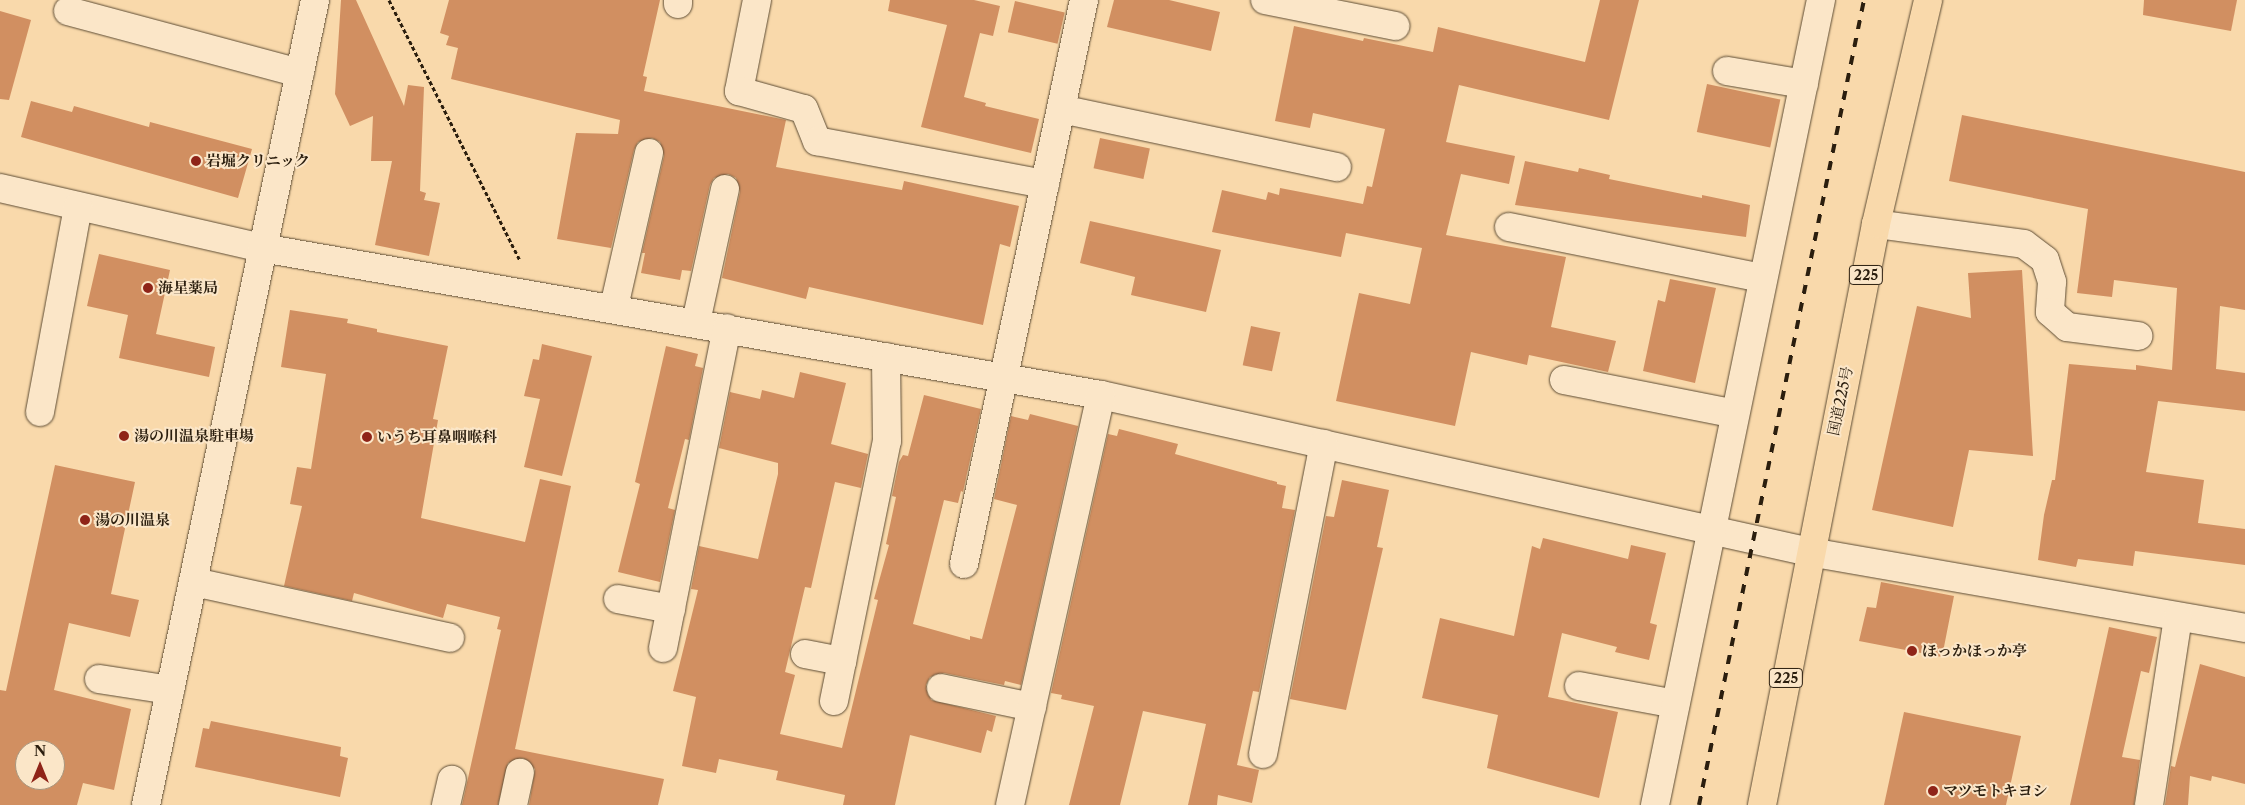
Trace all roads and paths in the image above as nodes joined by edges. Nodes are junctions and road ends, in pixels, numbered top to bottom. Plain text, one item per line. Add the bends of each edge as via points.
1 (315, 0) edge
2 (389, 0) edge
3 (757, 0) edge
4 (1084, 0) edge
5 (1265, 0) edge
6 (1821, 0) edge
7 (1928, 0) edge
8 (68, 11) dead end
9 (1396, 26) dead end
10 (1728, 71) dead end
11 (300, 73) junction
12 (1804, 84) junction
13 (1061, 109) junction
14 (649, 153) dead end
15 (1337, 166) dead end
16 (1045, 184) junction
17 (0, 188) edge
18 (725, 189) dead end
19 (78, 206) junction
20 (1876, 224) junction
21 (1508, 227) dead end
22 (262, 248) junction
23 (1763, 278) junction
24 (539, 298) junction
25 (614, 307) junction
26 (696, 322) junction
27 (727, 328) junction
28 (2138, 336) dead end
29 (886, 357) junction
30 (1004, 378) junction
31 (1564, 380) dead end
32 (1101, 395) junction
33 (40, 412) dead end
34 (1735, 414) junction
35 (1324, 444) junction
36 (1711, 528) junction
37 (1810, 552) junction
38 (964, 564) dead end
39 (194, 582) junction
40 (618, 599) dead end
41 (671, 610) junction
42 (2178, 617) junction
43 (2245, 628) edge
44 (450, 638) dead end
45 (663, 648) dead end
46 (805, 654) dead end
47 (842, 661) junction
48 (99, 679) dead end
49 (1579, 686) dead end
50 (941, 688) dead end
51 (170, 690) junction
52 (834, 702) dead end
53 (1675, 704) junction
54 (1032, 707) junction
55 (1263, 754) dead end
56 (520, 773) dead end
57 (146, 805) edge
58 (513, 805) edge
59 (1010, 805) edge
60 (1655, 805) edge
61 (1762, 805) edge
62 (2149, 805) edge

1 - 11 street
2 - 24 path
3 - 16 street via 739,91 804,109 817,141
4 - 13 street
5 - 9 street
6 - 12 street
7 - 20 highway, 国道225号 / 225
8 - 11 street
10 - 12 street
11 - 22 street
12 - 23 street
13 - 15 street
13 - 16 street
14 - 25 street
16 - 30 street
17 - 19 street
18 - 26 street
19 - 22 street
19 - 33 street
20 - 28 street via 2024,244 2045,260 2052,282 2050,312 2067,326
20 - 37 highway, 国道225号 / 225
21 - 23 street
22 - 24 street
22 - 39 street
23 - 34 street
24 - 25 street
25 - 26 street
26 - 27 street
27 - 29 street
27 - 41 street
29 - 30 street
29 - 47 street via 887,440
30 - 32 street
30 - 38 street
31 - 34 street
32 - 35 street
32 - 54 street
34 - 36 street
35 - 36 street
35 - 55 street
36 - 37 street
36 - 53 street
37 - 42 street
37 - 61 highway, 国道225号 / 225
39 - 44 street
39 - 51 street
40 - 41 street
41 - 45 street
42 - 43 street
42 - 62 street
46 - 47 street
47 - 52 street
48 - 51 street
49 - 53 street
50 - 54 street
51 - 57 street
53 - 60 street
54 - 59 street
56 - 58 street

